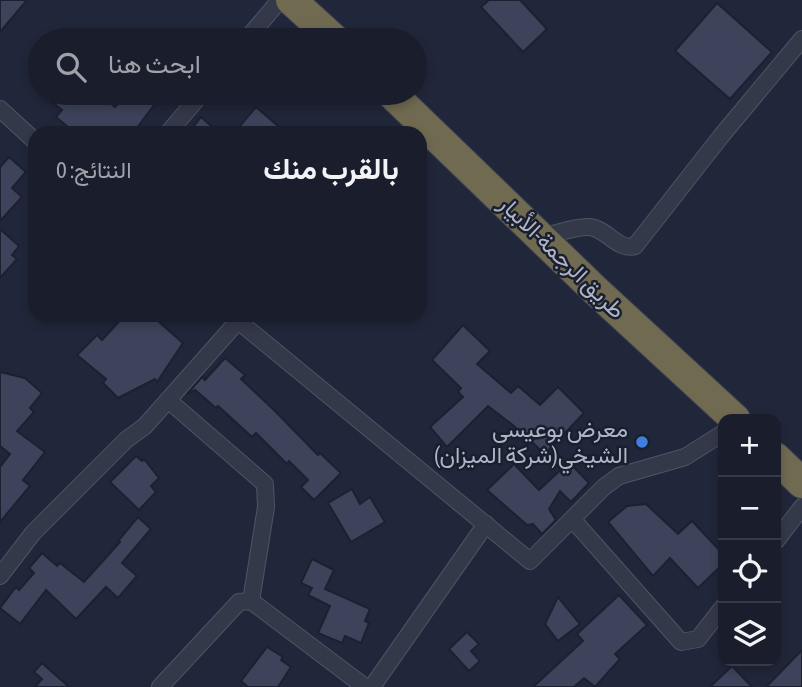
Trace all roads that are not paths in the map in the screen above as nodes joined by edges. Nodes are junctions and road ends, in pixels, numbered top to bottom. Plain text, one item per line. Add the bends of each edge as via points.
1 (280, 0) edge
2 (292, 0) edge
3 (256, 28) edge
4 (322, 28) edge
5 (802, 39) edge
6 (192, 105) edge
7 (404, 105) edge
8 (0, 109) edge
9 (174, 126) edge
10 (425, 126) edge
11 (427, 128) edge
12 (28, 135) edge
13 (541, 237) junction
14 (231, 322) edge
15 (239, 322) edge
16 (168, 400) junction
17 (730, 414) edge
18 (718, 436) edge
19 (781, 463) edge
20 (802, 483) edge
21 (802, 508) edge
22 (573, 520) junction
23 (486, 524) junction
24 (777, 540) edge
25 (0, 576) edge
26 (251, 601) junction
27 (718, 613) edge
28 (160, 687) edge
29 (366, 687) edge

1 - 3 street
2 - 4 highway
5 - 13 street via 635,246 626,247 593,228
6 - 9 street
7 - 10 highway, طريق الرجمة-الأبيار
8 - 12 street
11 - 13 highway, طريق الرجمة-الأبيار
13 - 17 highway, طريق الرجمة-الأبيار
14 - 16 street
15 - 23 street
16 - 25 street via 33,533
16 - 26 street via 265,484 266,507
18 - 22 street via 685,457 619,476
19 - 20 highway
21 - 24 street
22 - 23 street via 530,561
22 - 27 street via 681,642 698,639
23 - 29 street
26 - 28 street via 239,603
26 - 29 street

